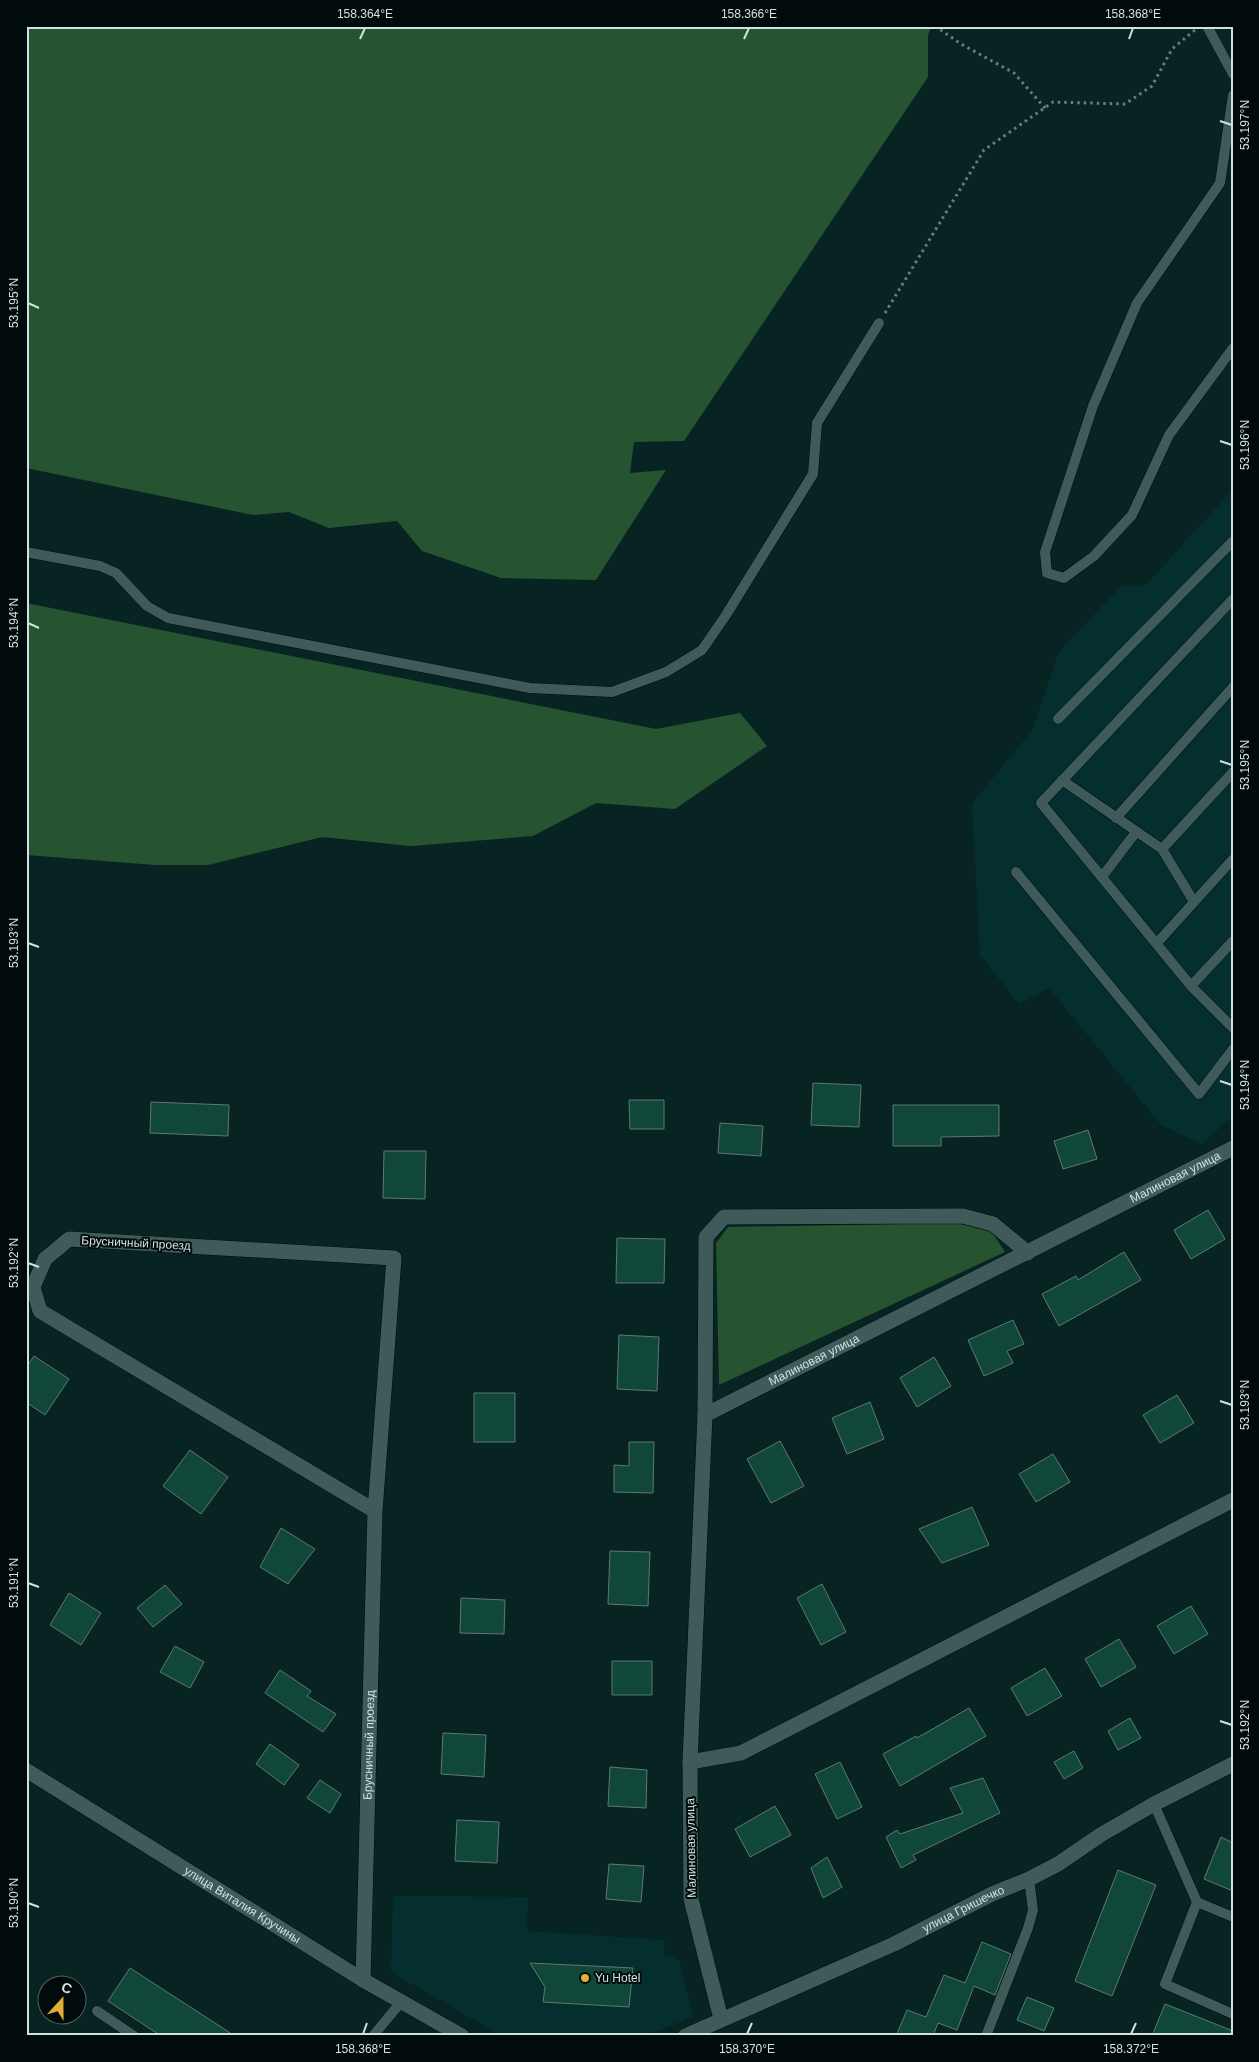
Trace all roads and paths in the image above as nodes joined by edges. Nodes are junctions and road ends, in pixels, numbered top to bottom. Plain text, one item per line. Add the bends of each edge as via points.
1 (936, 26) edge
2 (1199, 26) edge
3 (1207, 26) edge
4 (1233, 74) edge
5 (1233, 95) edge
6 (1044, 108) junction
7 (879, 323) joint
8 (1233, 348) edge
9 (1233, 541) edge
10 (26, 552) edge
11 (1233, 599) edge
12 (1233, 687) edge
13 (1058, 719) dead end
14 (1233, 772) edge
15 (1062, 780) junction
16 (1116, 818) junction
17 (1136, 832) junction
18 (1162, 849) junction
19 (1233, 859) edge
20 (1016, 872) dead end
21 (1102, 876) junction
22 (1194, 902) junction
23 (1233, 941) edge
24 (1157, 943) junction
25 (1192, 986) junction
26 (1233, 1028) edge
27 (1233, 1049) edge
28 (1233, 1148) edge
29 (1028, 1253) junction
30 (705, 1415) junction
31 (1233, 1500) edge
32 (375, 1511) junction
33 (690, 1762) junction
34 (1233, 1764) edge
35 (26, 1770) edge
36 (1154, 1804) junction
37 (1029, 1878) junction
38 (1197, 1902) junction
39 (1233, 1917) edge
40 (363, 1980) junction
41 (401, 2002) junction
42 (97, 2011) dead end
43 (1233, 2014) edge
44 (721, 2019) junction
45 (134, 2036) edge
46 (373, 2036) edge
47 (462, 2036) edge
48 (684, 2036) edge
49 (986, 2036) edge

1 - 6 path via 961,44 1014,73
2 - 6 path via 1172,49 1152,86 1125,104 1053,102
3 - 4 lane
5 - 8 lane via 1220,183 1137,303 1090,415 1045,552 1047,573 1064,578 1094,556 1132,515 1169,435
6 - 7 path via 984,150
7 - 10 lane via 817,424 813,474 702,650 666,672 612,692 530,688 168,618 147,606 116,573 100,566
9 - 13 lane
11 - 15 lane
12 - 16 lane
14 - 18 lane
15 - 16 lane
15 - 21 lane via 1040,803
16 - 17 lane
17 - 18 lane
17 - 21 lane
18 - 22 lane
19 - 22 lane
20 - 27 lane via 1198,1094
21 - 24 lane
22 - 24 lane
23 - 25 lane
24 - 25 lane
25 - 26 lane
28 - 29 street, Малиновая улица
29 - 30 street, Малиновая улица
29 - 30 street via 993,1224 964,1216 724,1217 706,1237
30 - 33 street, Малиновая улица
31 - 33 street via 741,1753
32 - 32 street, Брусничный проезд via 394,1258 69,1239 45,1259 33,1287 40,1311
32 - 40 street, Брусничный проезд
33 - 44 street, Малиновая улица via 691,1899
34 - 36 street, улица Гришечко
35 - 40 street, улица Виталия Кручины
36 - 37 street, улица Гришечко via 1058,1864
36 - 38 lane
37 - 44 street, улица Гришечко via 885,1948
37 - 49 lane via 1032,1910 1028,1928
38 - 39 lane
38 - 43 lane via 1165,1984
40 - 41 street, улица Виталия Кручины
41 - 46 lane
41 - 47 street, улица Виталия Кручины
42 - 45 lane
44 - 48 street, улица Гришечко

